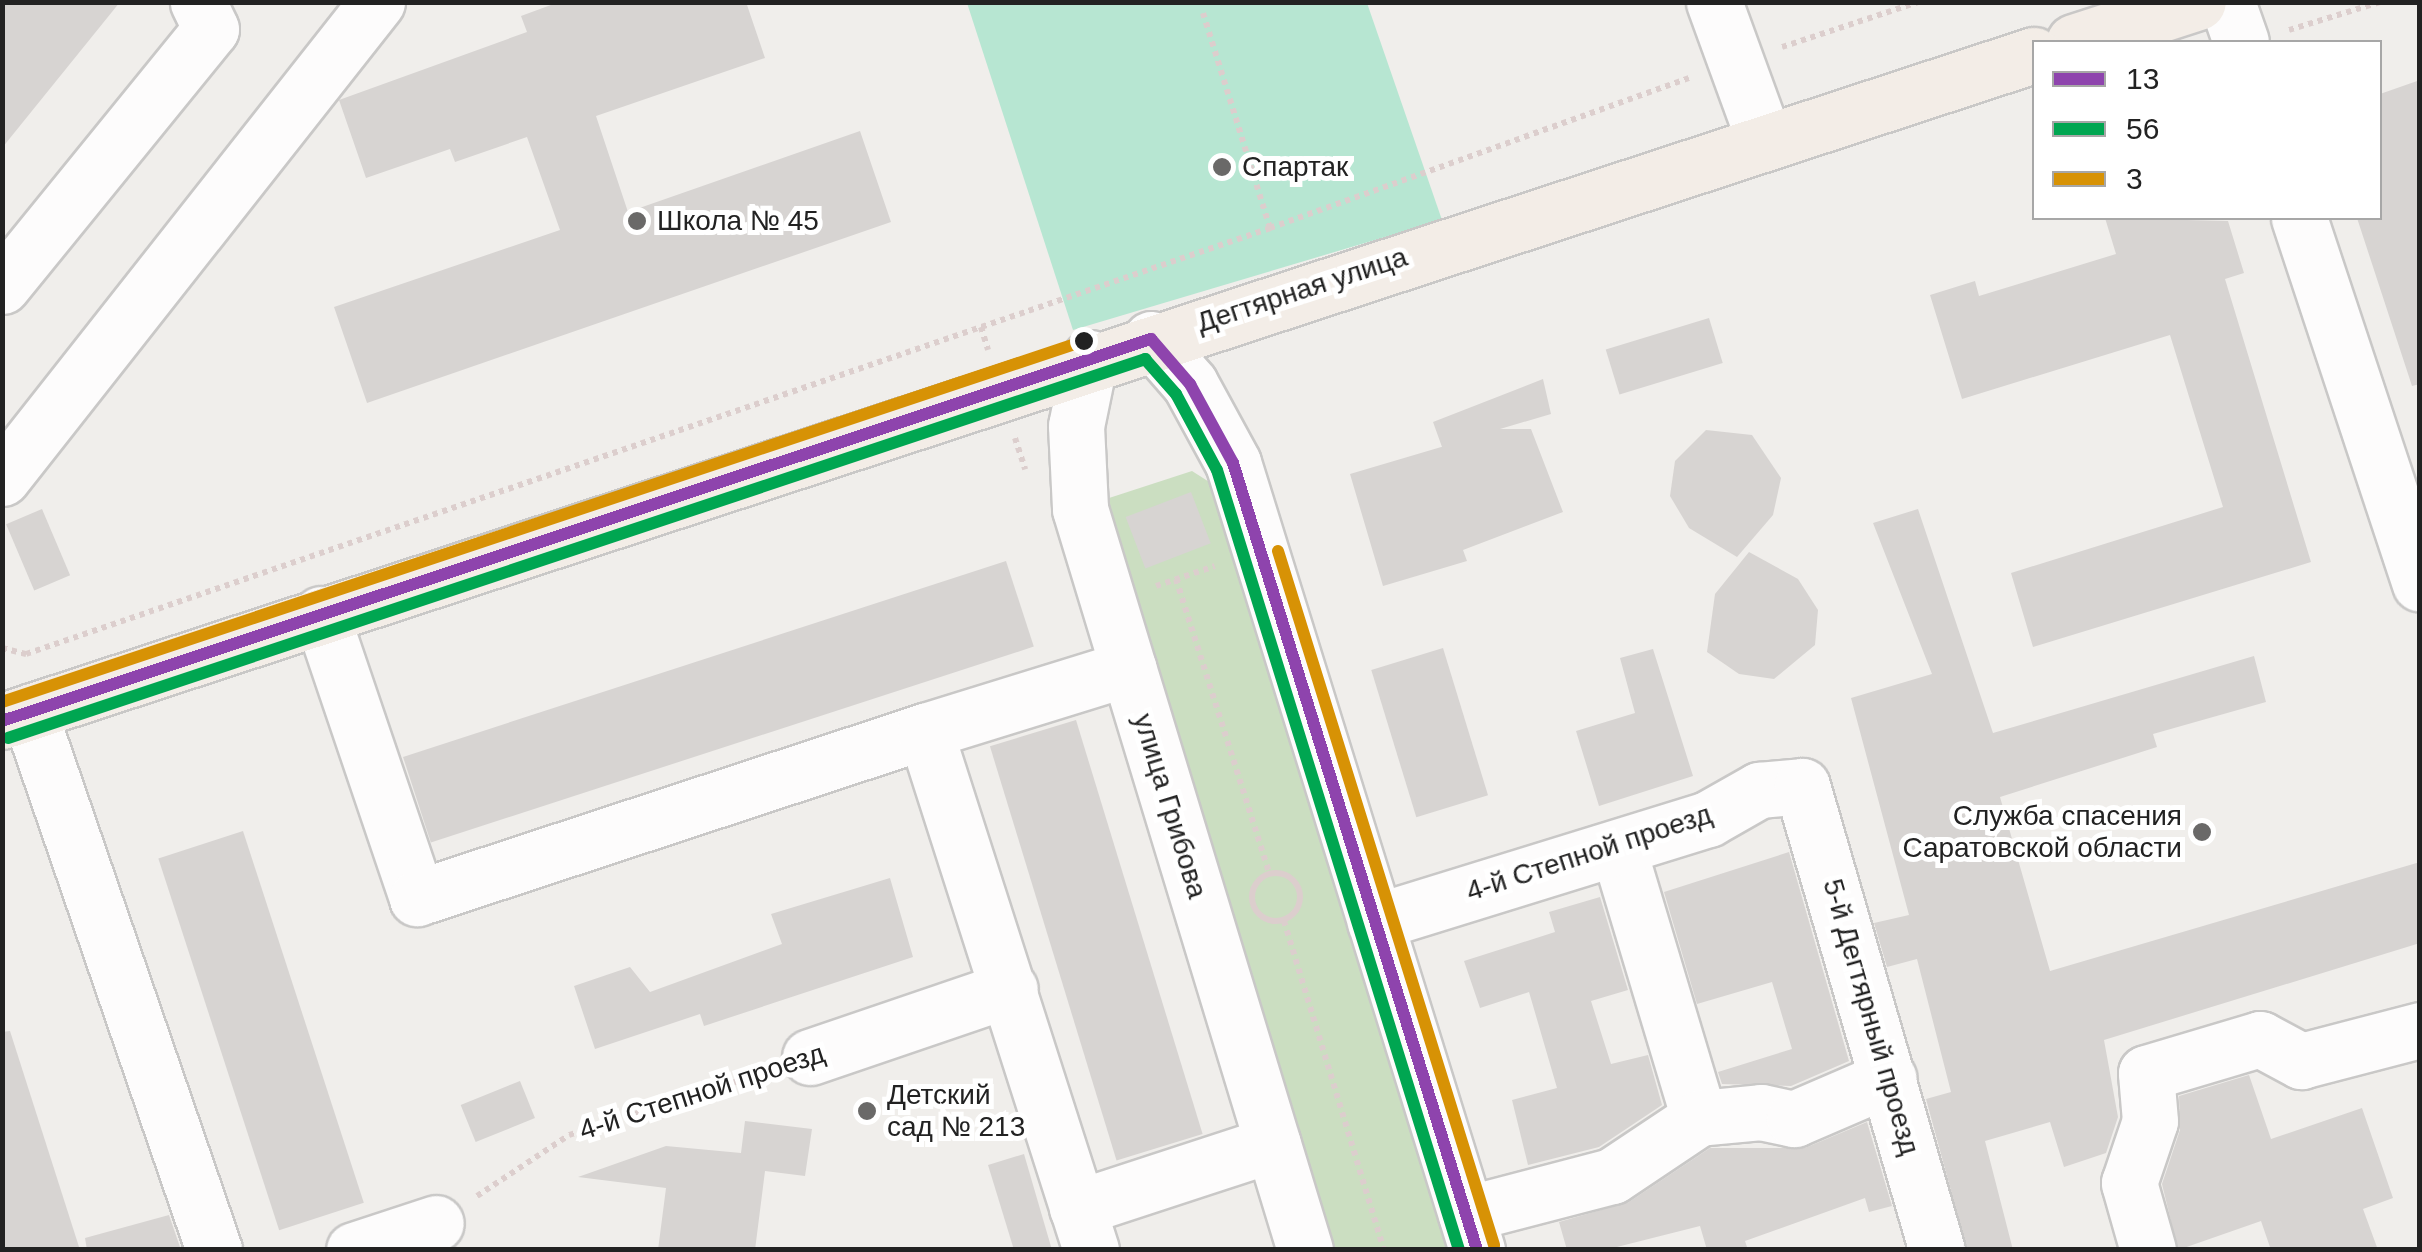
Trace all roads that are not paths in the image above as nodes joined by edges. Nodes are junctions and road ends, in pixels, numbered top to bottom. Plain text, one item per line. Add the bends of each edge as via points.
1 (198, 2) edge
2 (377, 2) edge
3 (1714, 2) edge
4 (2198, 2) edge
5 (2227, 2) edge
6 (2080, 40) edge
7 (2254, 40) edge
8 (2032, 56) edge
9 (1764, 142) junction
10 (2299, 220) edge
11 (2, 286) edge
12 (1151, 339) junction
13 (1090, 358) junction
14 (5, 469) edge
15 (2420, 584) edge
16 (321, 614) junction
17 (1128, 668) junction
18 (16, 716) edge
19 (925, 731) junction
20 (1802, 786) joint
21 (1618, 848) junction
22 (1375, 922) junction
23 (1010, 989) junction
24 (2420, 1030) edge
25 (810, 1058) road end
26 (1888, 1078) junction
27 (1699, 1118) junction
28 (1273, 1144) junction
29 (436, 1223) road end
30 (1084, 1229) edge
31 (1471, 1232) edge
32 (214, 1250) edge
33 (354, 1250) edge
34 (1305, 1250) edge
35 (1937, 1250) edge
36 (2148, 1250) edge

1 - 11 street via 211,30
2 - 14 street
3 - 9 street
4 - 6 main road
5 - 7 street
8 - 9 main road, Дегтярная улица
9 - 12 main road, Дегтярная улица
10 - 15 street
12 - 13 main road, Дегтярная улица
12 - 22 street via 1190,384 1232,463
13 - 16 main road, Дегтярная улица
13 - 17 street, улица Грибова via 1076,426 1080,508
16 - 18 main road, Дегтярная улица
16 - 19 street via 417,898
17 - 19 street
17 - 28 street, улица Грибова
18 - 32 street
19 - 23 street
20 - 21 street, 4-й Степной проезд via 1759,790 1708,819
20 - 26 street, 5-й Дегтярный проезд
21 - 22 street, 4-й Степной проезд
21 - 27 street
22 - 31 street
23 - 25 street, 4-й Степной проезд
23 - 30 street
24 - 36 street via 2301,1061 2260,1039 2146,1073 2150,1122 2129,1184
26 - 27 street via 1794,1119 1761,1112
26 - 35 street, 5-й Дегтярный проезд
27 - 31 street via 1612,1176
28 - 30 street
28 - 34 street, улица Грибова
29 - 33 street

